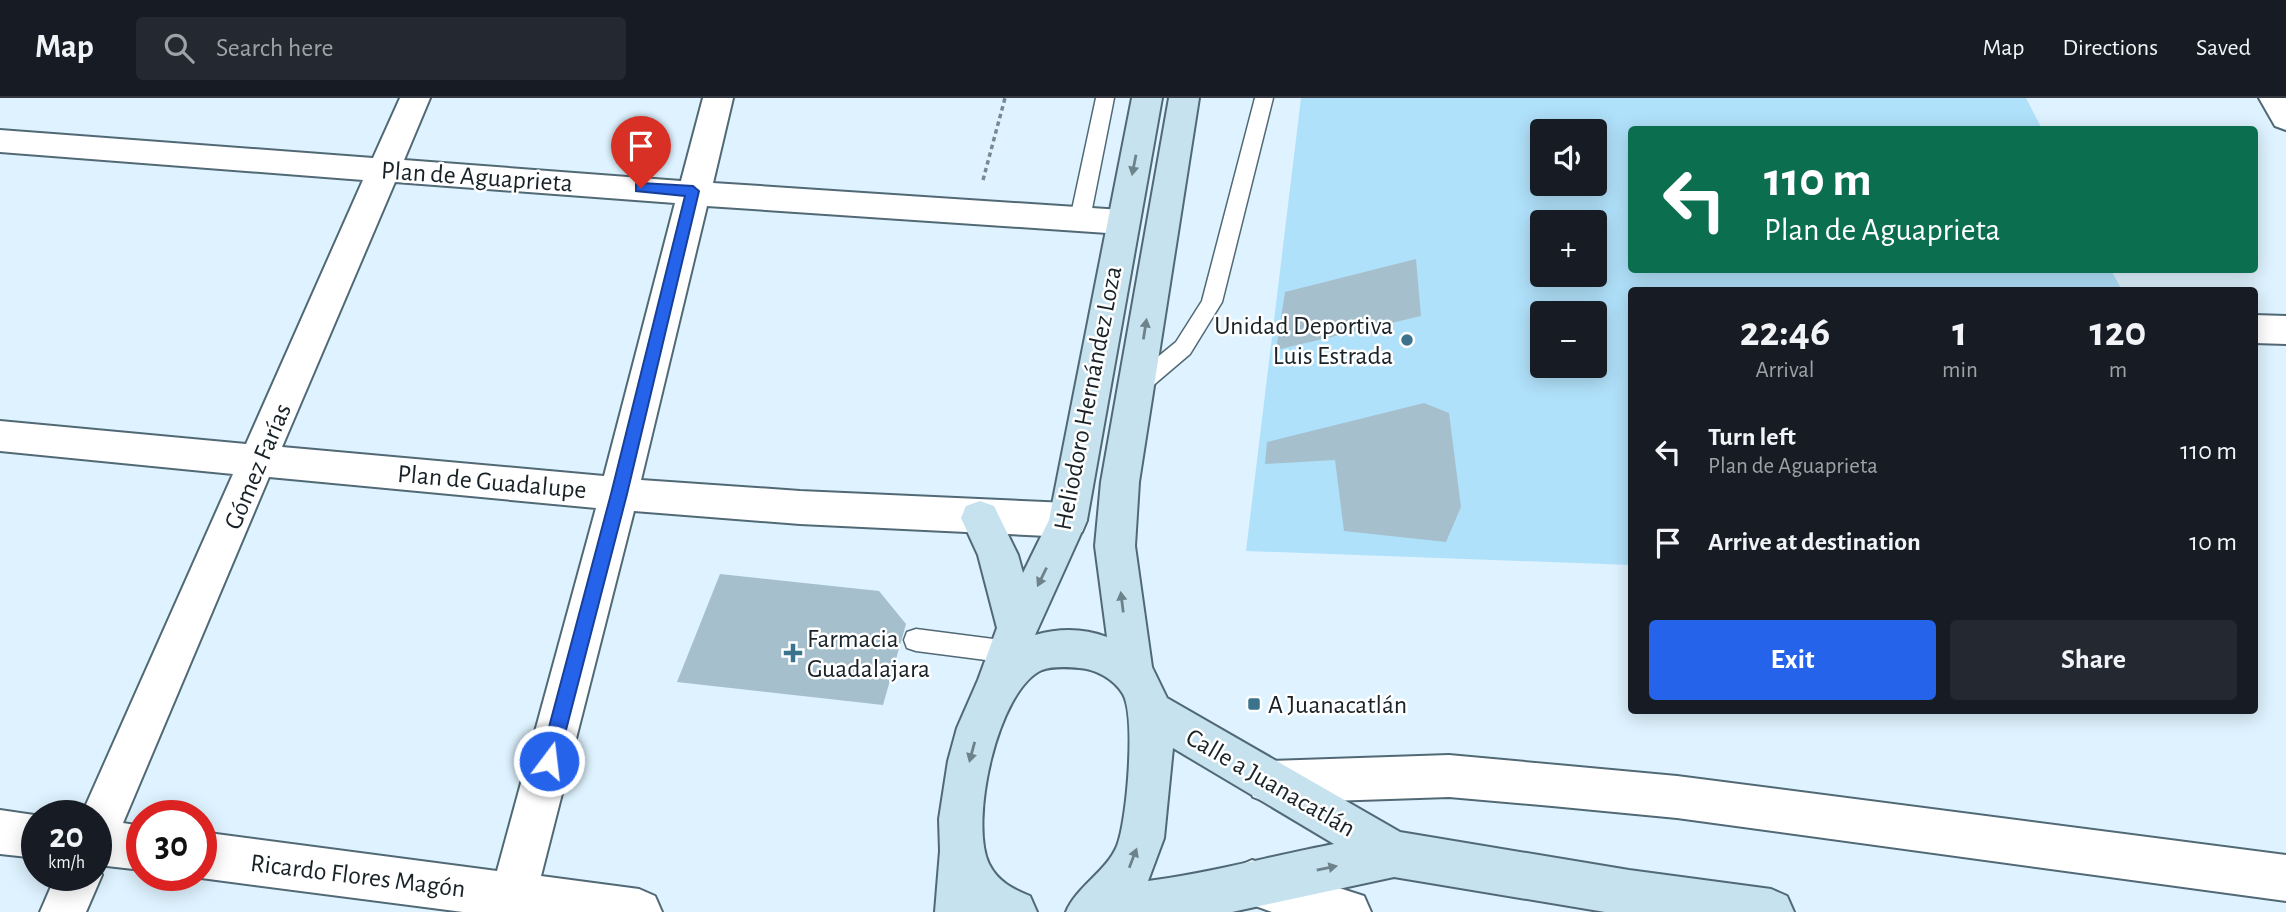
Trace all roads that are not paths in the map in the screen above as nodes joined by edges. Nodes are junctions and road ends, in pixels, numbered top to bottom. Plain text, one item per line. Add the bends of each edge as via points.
1 (415, 98) edge
2 (718, 98) edge
3 (1104, 98) edge
4 (1147, 98) edge
5 (1184, 98) edge
6 (1264, 98) edge
7 (2274, 98) edge
8 (2286, 119) edge
9 (0, 141) edge
10 (382, 170) junction
11 (693, 191) junction
12 (1080, 219) junction
13 (1122, 222) junction
14 (2258, 328) edge
15 (2286, 330) edge
16 (1135, 388) junction
17 (0, 436) edge
18 (260, 460) junction
19 (619, 494) junction
20 (980, 518) junction
21 (1068, 520) junction
22 (916, 640) dead end
23 (1007, 656) junction
24 (1132, 670) junction
25 (1148, 710) junction
26 (1269, 782) junction
27 (111, 800) edge
28 (0, 832) edge
29 (21, 834) edge
30 (962, 853) junction
31 (1394, 854) junction
32 (217, 857) edge
33 (2286, 878) edge
34 (72, 891) edge
35 (1224, 898) edge
36 (511, 903) edge
37 (63, 912) edge
38 (639, 912) edge
39 (958, 912) edge
40 (1014, 912) edge
41 (1091, 912) edge
42 (1348, 912) edge
43 (1771, 912) edge

1 - 10 street, Gómez Farías
2 - 11 street
3 - 12 lane
4 -> 13 main road, Heliodoro Hernández Loza
16 -> 5 main road, Heliodoro Hernández Loza
6 - 16 lane via 1212,302 1184,348
7 - 8 street
9 - 10 street, Plan de Aguaprieta
10 - 11 street, Plan de Aguaprieta
10 - 18 street, Gómez Farías
11 - 12 street, Plan de Aguaprieta
11 - 19 street
12 - 13 street, Plan de Aguaprieta
13 - 21 main road, Heliodoro Hernández Loza
14 - 15 street
24 -> 16 main road, Heliodoro Hernández Loza via 1115,546
17 - 18 street, Plan de Guadalupe
18 - 19 street, Plan de Guadalupe
18 - 27 street, Gómez Farías
19 - 20 street, Plan de Guadalupe
19 - 36 street
20 - 21 street, Plan de Guadalupe
20 - 23 main road via 998,555
21 -> 23 main road, Heliodoro Hernández Loza
22 - 23 lane
23 - 24 main road via 1022,661 1052,648 1102,653
23 -> 30 main road, Heliodoro Hernández Loza via 964,787
24 - 25 main road, Heliodoro Hernández Loza
25 - 26 main road, Calle a Juanacatlán
41 -> 25 main road, Heliodoro Hernández Loza via 1131,866 1144,824 1152,724
26 - 31 main road, Calle a Juanacatlán
26 - 33 street via 1449,776 1552,785 1677,797
28 - 29 street
30 - 39 main road
30 - 40 main road via 990,901
35 -> 31 main road, Calle a Juanacatlán
31 - 43 main road, Calle a Juanacatlán
32 - 36 street, Ricardo Flores Magón
34 - 37 street
35 - 41 main road, Calle a Juanacatlán
35 - 42 street
36 - 38 street, Ricardo Flores Magón

